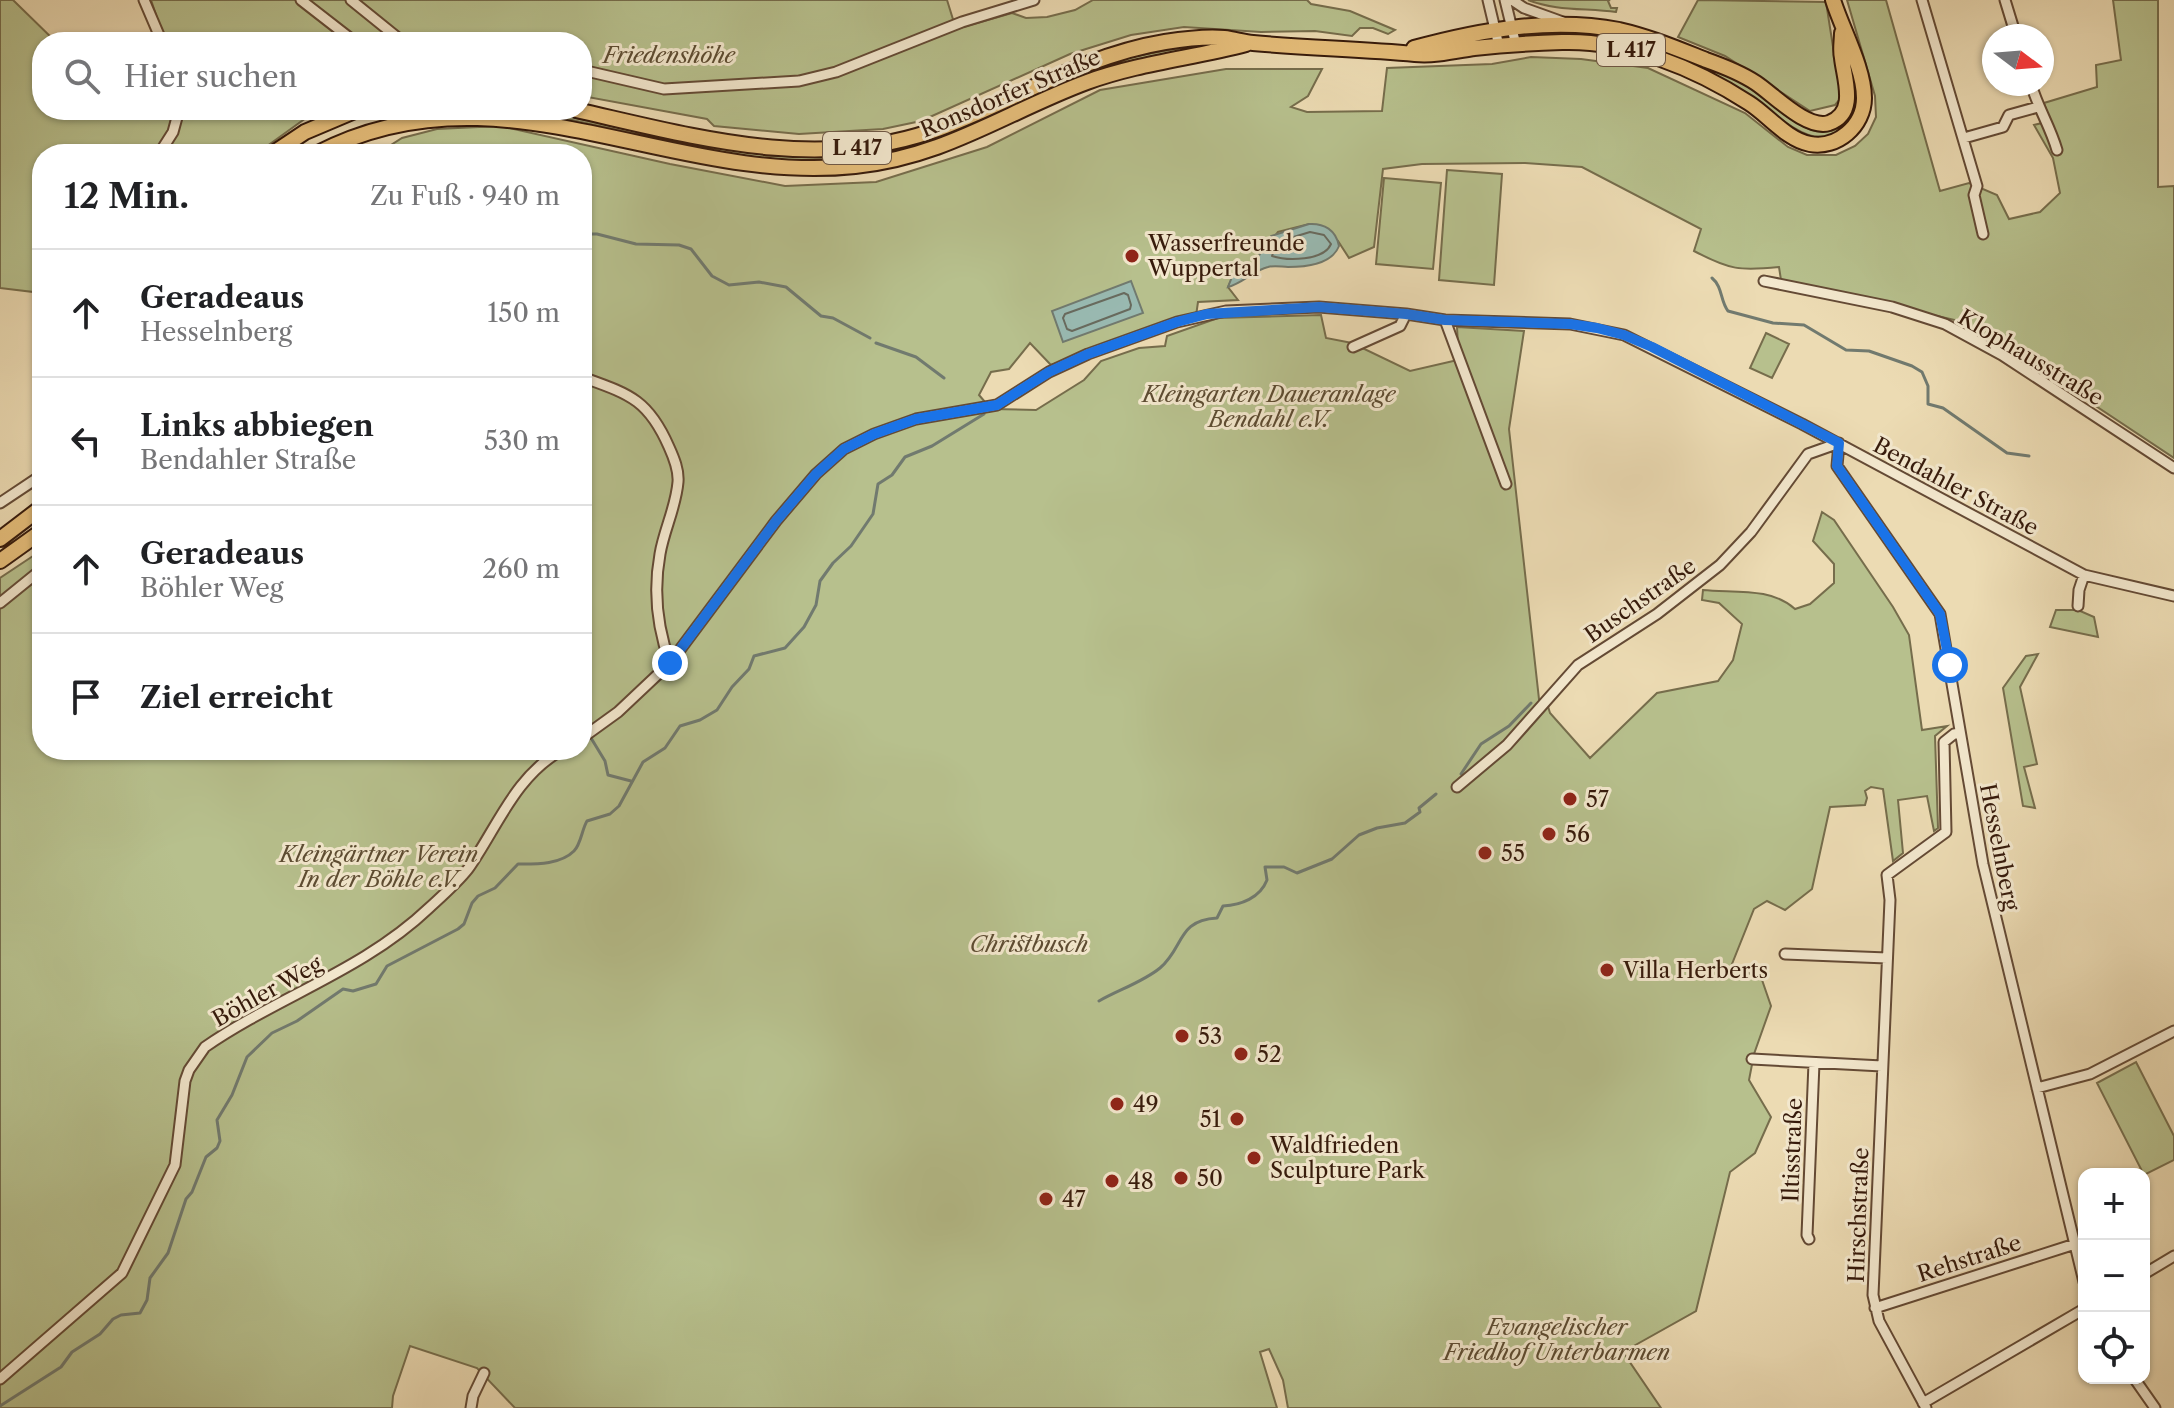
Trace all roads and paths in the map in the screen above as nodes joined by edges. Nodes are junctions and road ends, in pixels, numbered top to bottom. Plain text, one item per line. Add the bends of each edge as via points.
1 (144, 0) edge
2 (302, 0) edge
3 (351, 0) edge
4 (1034, 0) edge
5 (1488, 0) edge
6 (1505, 0) edge
7 (1512, 0) edge
8 (1833, 0) edge
9 (1922, 0) edge
10 (2005, 0) edge
11 (1567, 24) junction
12 (2012, 24) edge
13 (1513, 28) junction
14 (1842, 29) junction
15 (1496, 31) junction
16 (158, 32) edge
17 (342, 32) edge
18 (389, 32) edge
19 (1250, 43) junction
20 (1516, 45) junction
21 (1499, 46) junction
22 (1401, 52) junction
23 (592, 72) edge
24 (2035, 96) edge
25 (2038, 107) junction
26 (592, 114) edge
27 (176, 120) edge
28 (333, 120) edge
29 (398, 120) edge
30 (522, 120) edge
31 (1964, 138) junction
32 (165, 144) edge
33 (287, 144) edge
34 (339, 144) edge
35 (2057, 150) dead end
36 (1983, 234) dead end
37 (1764, 281) dead end
38 (1406, 314) junction
39 (1445, 320) junction
40 (1353, 347) dead end
41 (592, 381) edge
42 (1839, 443) junction
43 (2174, 468) edge
44 (32, 482) edge
45 (1506, 484) dead end
46 (0, 503) edge
47 (32, 515) edge
48 (32, 538) edge
49 (0, 539) edge
50 (0, 561) edge
51 (2084, 575) junction
52 (32, 577) edge
53 (2174, 596) edge
54 (0, 603) edge
55 (2078, 606) dead end
56 (670, 663) junction
57 (592, 731) edge
58 (1960, 733) junction
59 (545, 760) edge
60 (1457, 787) dead end
61 (1785, 954) dead end
62 (1887, 958) junction
63 (2174, 1031) edge
64 (1752, 1059) dead end
65 (1814, 1063) junction
66 (1882, 1066) junction
67 (2037, 1088) junction
68 (1809, 1239) dead end
69 (2075, 1244) junction
70 (2174, 1256) edge
71 (2078, 1257) edge
72 (2150, 1270) edge
73 (1875, 1308) junction
74 (2079, 1312) edge
75 (484, 1373) dead end
76 (0, 1379) edge
77 (2138, 1384) edge
78 (1924, 1406) edge
79 (471, 1408) edge
80 (2155, 1408) edge

1 - 16 street
2 - 17 street
3 - 18 street
4 - 23 street via 799,81 664,89
5 - 15 street
6 - 13 street
7 - 11 street
8 - 14 main road, Ronsdorfer Straße / L 417
9 - 31 street
10 - 12 street
11 - 13 main road, Ronsdorfer Straße / L 417
11 - 14 main road, Ronsdorfer Straße / L 417 via 1622,31 1670,45 1736,72 1796,113 1823,124 1837,118 1848,102
13 - 15 main road, Ronsdorfer Straße / L 417
13 - 20 street
14 - 20 main road, Ronsdorfer Straße / L 417 via 1864,102 1853,128 1826,144 1804,143 1733,94 1625,48 1582,42
15 - 21 street
15 - 22 main road, Ronsdorfer Straße / L 417
19 - 22 main road, Ronsdorfer Straße / L 417
19 - 26 main road, Ronsdorfer Straße / L 417 via 1203,37 1124,50 1057,74 966,118 861,147 757,147
19 - 30 main road, Ronsdorfer Straße / L 417 via 1108,75 955,142 856,166 739,163
20 - 21 main road, Ronsdorfer Straße / L 417
21 - 22 main road, Ronsdorfer Straße / L 417 via 1419,55
24 - 25 street
25 - 31 street via 2009,115 2003,127
25 - 35 street
27 - 32 street
28 - 33 main road
29 - 34 main road, Ronsdorfer Straße / L 417
31 - 36 street
37 - 43 street, Klophausstraße via 1892,307 1945,324 2002,355
38 - 39 street, Bendahler Straße
38 - 40 street via 1400,326
38 - 56 street, Bendahler Straße via 1319,307 1207,314 1088,354 997,405 916,419 874,434 844,449 816,474
39 - 42 street, Bendahler Straße via 1570,324 1624,335
39 - 45 street
41 - 56 street via 640,401 659,424 674,460 678,480 657,577 659,634
42 - 51 street, Bendahler Straße
42 - 58 street, Hesselnberg via 1837,466 1940,614
42 - 60 street, Buschstraße via 1808,454 1720,565 1578,665 1507,745
44 - 46 street
47 - 49 main road
48 - 50 main road
51 - 53 street, Bendahler Straße
51 - 55 street
52 - 54 street
56 - 57 street
58 - 62 street, Hirschstraße via 1948,738 1944,747 1946,832 1887,875
58 - 67 street, Hesselnberg via 1983,864
59 - 76 street, Böhler Weg via 519,788 467,870 387,944 205,1047 185,1081 175,1165 122,1273
61 - 62 street
62 - 66 street, Hirschstraße
63 - 67 street via 2090,1074
64 - 65 street
65 - 66 street
65 - 68 street, Iltisstraße
66 - 73 street, Hirschstraße
67 - 69 street, Hesselnberg
69 - 71 street, Hesselnberg
69 - 73 street, Rehstraße
70 - 72 street
73 - 78 street, Hirschstraße
74 - 78 street
75 - 79 street
77 - 80 street

